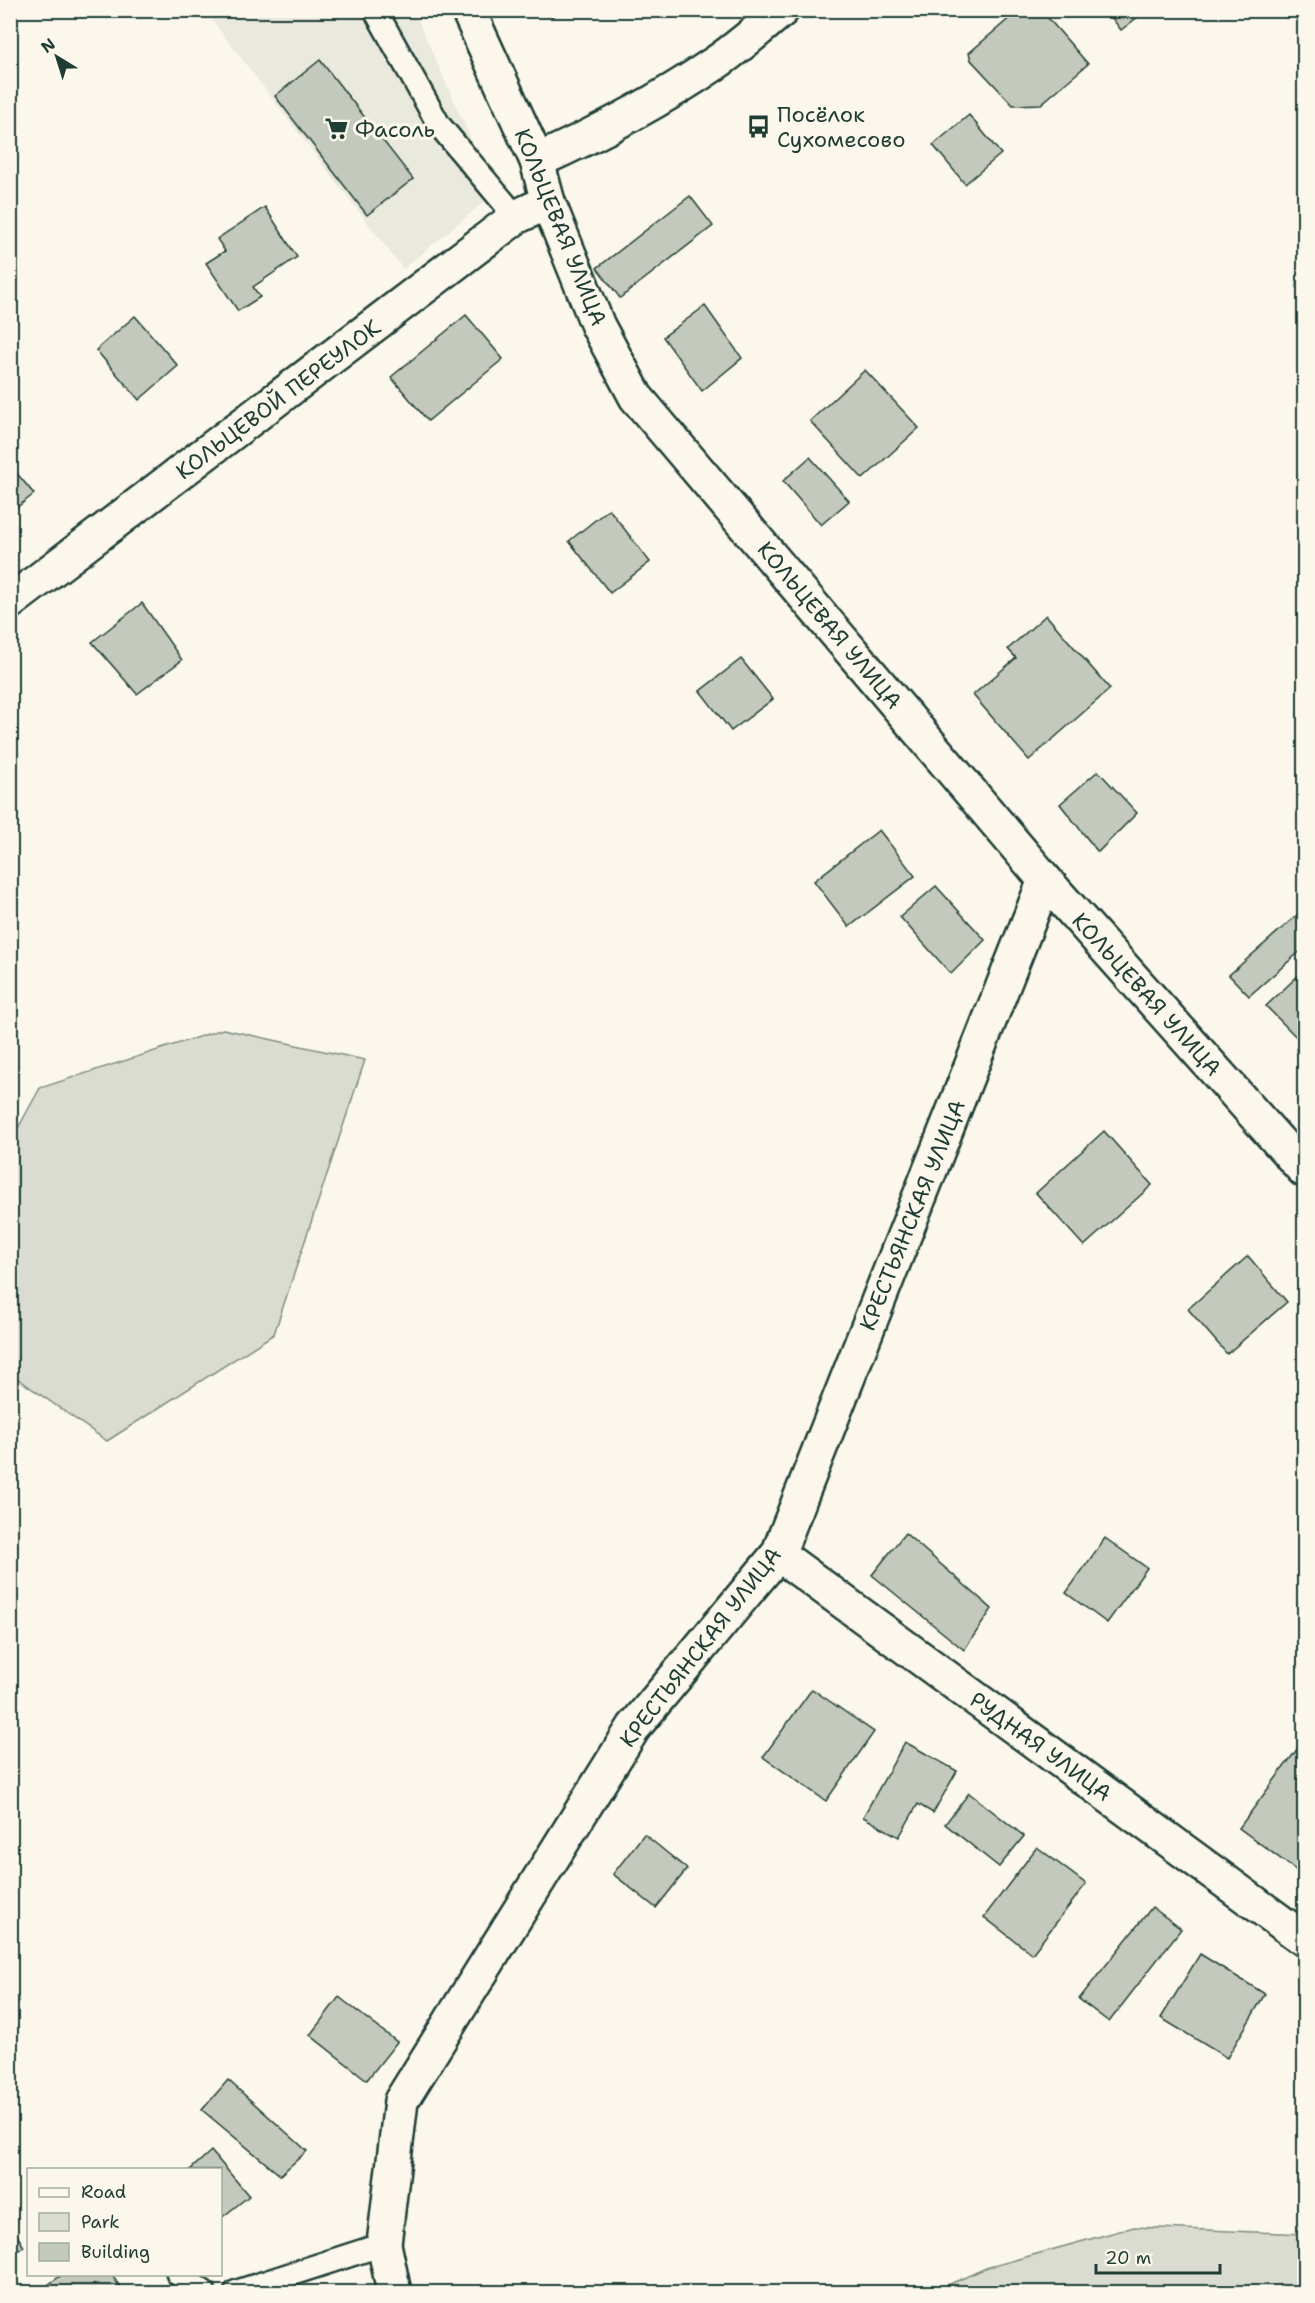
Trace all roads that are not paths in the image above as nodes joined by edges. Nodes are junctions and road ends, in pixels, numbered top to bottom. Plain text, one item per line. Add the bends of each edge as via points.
1 (375, 10) edge
2 (468, 10) edge
3 (782, 10) edge
4 (537, 161) junction
5 (548, 202) junction
6 (516, 217) junction
7 (10, 602) edge
8 (1045, 880) junction
9 (1305, 1170) edge
10 (778, 1554) junction
11 (1305, 1939) edge
12 (384, 2244) junction
13 (181, 2276) edge
14 (204, 2292) edge
15 (236, 2292) edge
16 (394, 2292) edge

1 - 6 lane via 438,125
2 - 4 street, КОЛЬЦЕВАЯ УЛИЦА
3 - 4 street via 715,63 644,108
4 - 5 street, КОЛЬЦЕВАЯ УЛИЦА
5 - 6 street, КОЛЬЦЕВОЙ ПЕРЕУЛОК
5 - 8 street, КОЛЬЦЕВАЯ УЛИЦА via 598,326 636,397
6 - 7 street, КОЛЬЦЕВОЙ ПЕРЕУЛОК
8 - 9 street, КОЛЬЦЕВАЯ УЛИЦА
8 - 10 street, КРЕСТЬЯНСКАЯ УЛИЦА
10 - 11 street, РУДНАЯ УЛИЦА
10 - 12 street, КРЕСТЬЯНСКАЯ УЛИЦА via 634,1726 401,2101
12 - 15 lane
12 - 16 street, КРЕСТЬЯНСКАЯ УЛИЦА
13 - 14 lane

